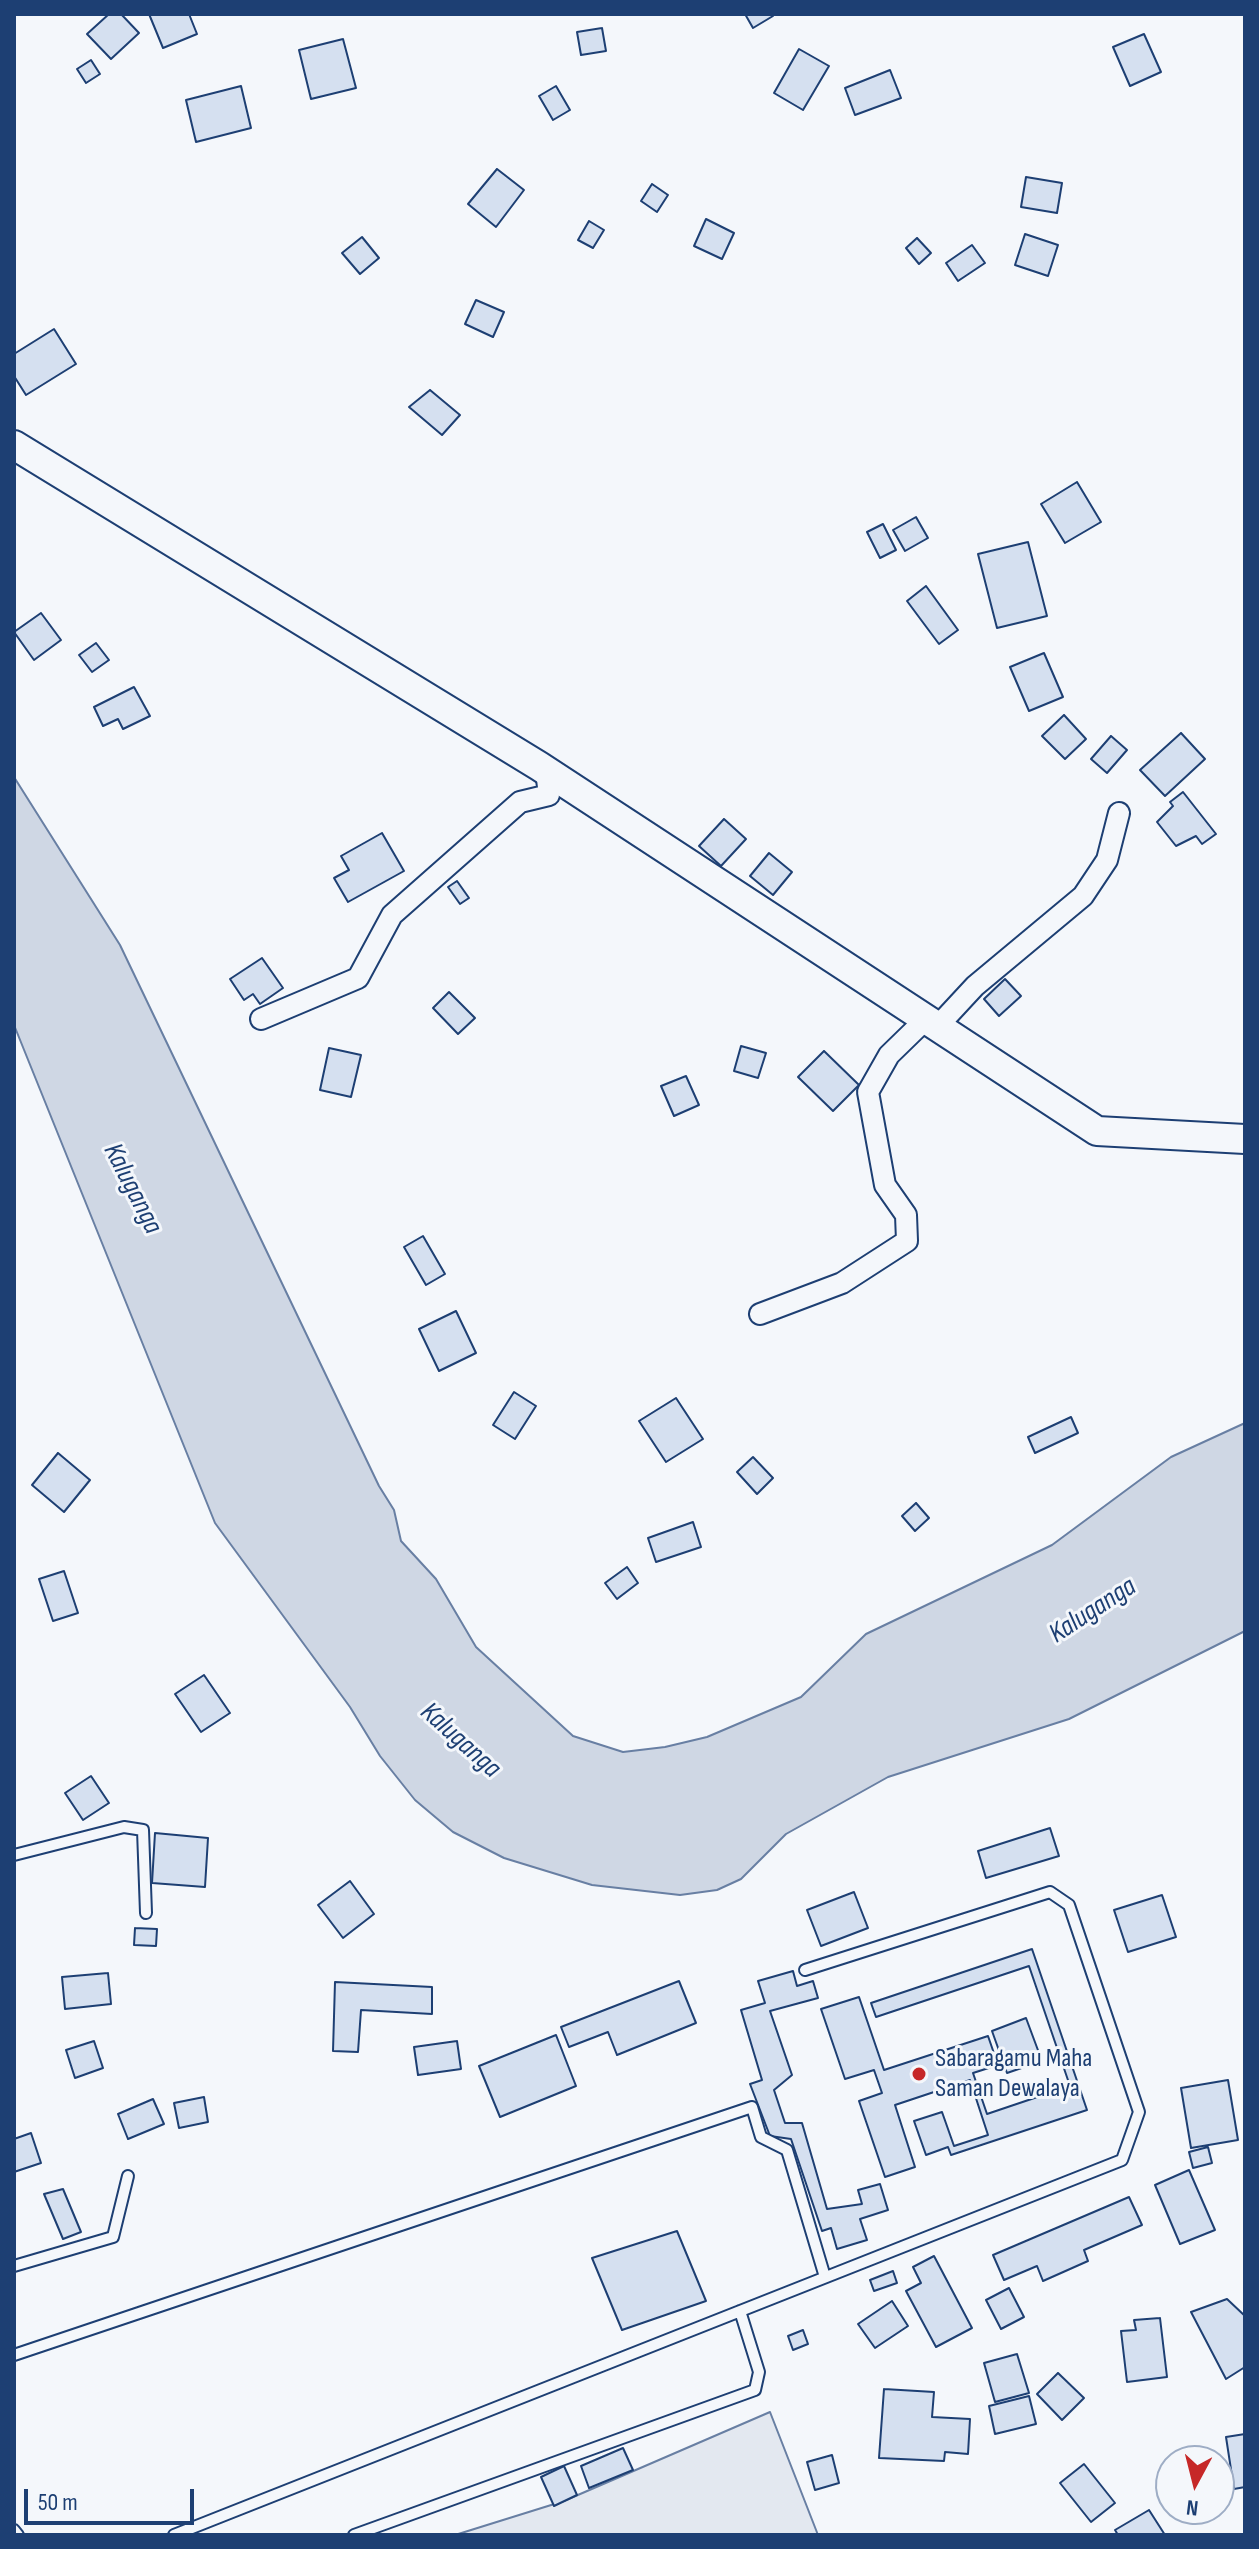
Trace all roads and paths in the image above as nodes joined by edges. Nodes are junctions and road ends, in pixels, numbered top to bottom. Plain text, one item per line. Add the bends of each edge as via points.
1 (14, 445) edge
2 (546, 771) junction
3 (1119, 813) dead end
4 (261, 1019) dead end
5 (932, 1023) junction
6 (1245, 1139) edge
7 (760, 1314) dead end
8 (14, 1855) edge
9 (146, 1913) dead end
10 (805, 1970) dead end
11 (128, 2176) dead end
12 (14, 2266) edge
13 (825, 2277) junction
14 (740, 2311) junction
15 (14, 2355) edge
16 (14, 2530) edge
17 (18, 2535) edge
18 (174, 2535) edge
19 (354, 2535) edge

1 - 2 street
2 - 4 street via 549,795 520,802 392,915 358,978
2 - 5 street
3 - 5 street via 1107,860 1083,896
5 - 6 street via 1097,1131
5 - 7 street via 889,1055 868,1092 885,1185 906,1215 907,1241 842,1283
8 - 9 lane via 124,1827 143,1830
10 - 13 lane via 1050,1892 1069,1905 1139,2112 1122,2160
11 - 12 lane via 113,2237
13 - 14 lane
13 - 15 lane via 787,2150 761,2137 752,2107
14 - 18 lane
14 - 19 lane via 759,2372 755,2390
16 - 17 lane

